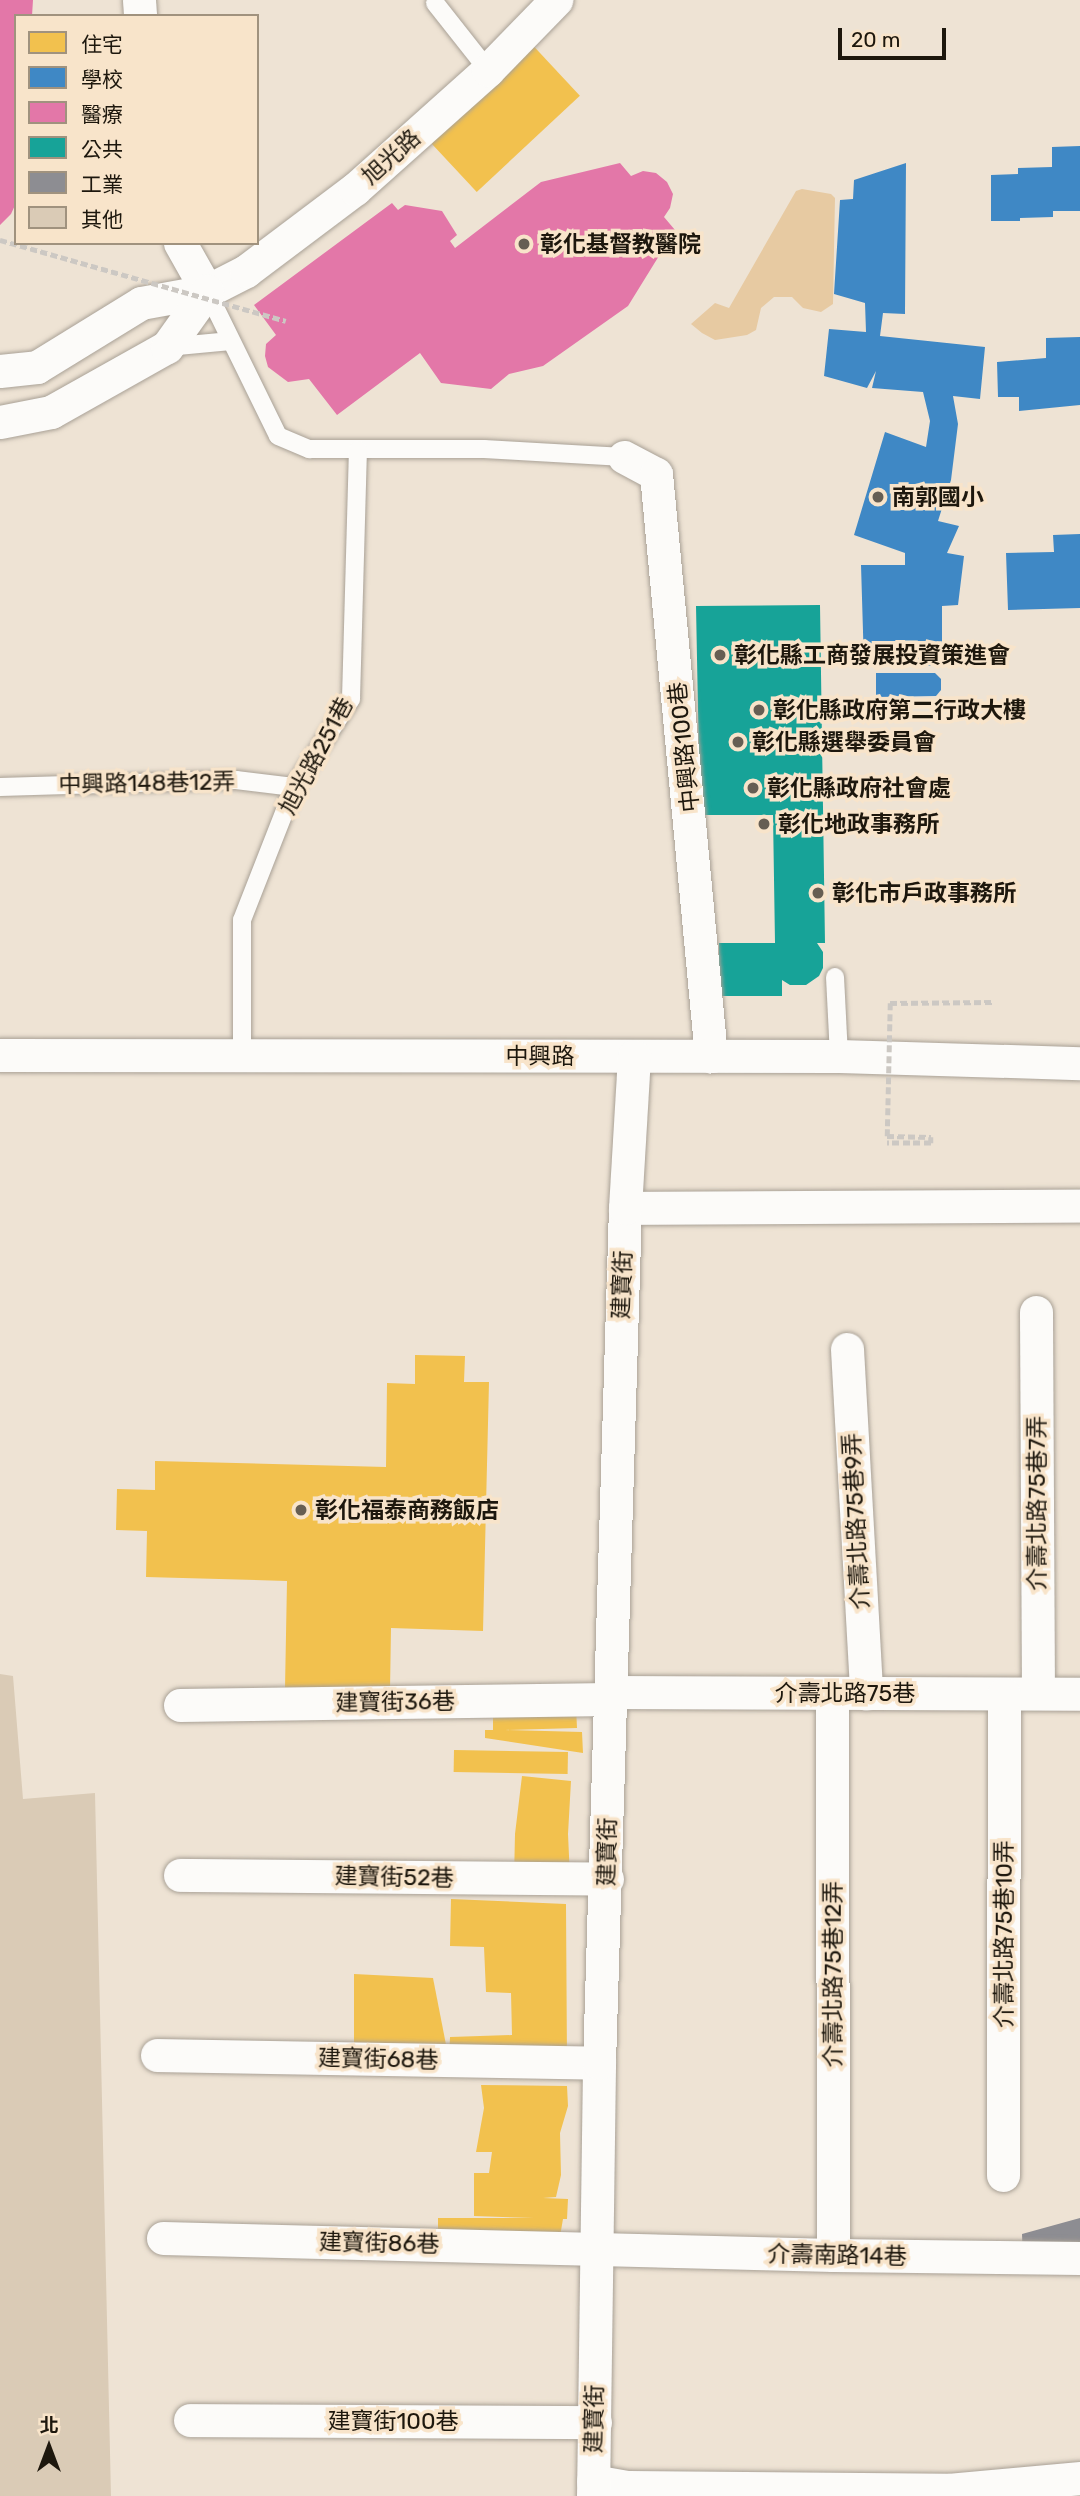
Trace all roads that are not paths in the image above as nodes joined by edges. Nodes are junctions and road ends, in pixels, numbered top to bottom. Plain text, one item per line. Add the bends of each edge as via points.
1 (556, 0) edge
2 (435, 3) dead end
3 (488, 70) junction
4 (181, 245) edge
5 (206, 291) junction
6 (231, 341) junction
7 (167, 347) junction
8 (0, 371) edge
9 (0, 422) edge
10 (358, 450) junction
11 (624, 457) joint
12 (0, 787) edge
13 (295, 787) junction
14 (835, 978) dead end
15 (0, 1055) edge
16 (243, 1056) junction
17 (634, 1056) junction
18 (711, 1056) junction
19 (839, 1056) junction
20 (1080, 1063) edge
21 (1080, 1206) edge
22 (625, 1208) junction
23 (1036, 1312) dead end
24 (846, 1349) dead end
25 (832, 1693) junction
26 (866, 1693) junction
27 (1038, 1693) junction
28 (1004, 1694) junction
29 (1080, 1694) edge
30 (610, 1695) junction
31 (180, 1705) dead end
32 (180, 1875) dead end
33 (607, 1879) junction
34 (157, 2055) dead end
35 (599, 2063) junction
36 (1003, 2175) dead end
37 (163, 2238) dead end
38 (594, 2249) junction
39 (833, 2255) junction
40 (1080, 2258) edge
41 (191, 2420) dead end
42 (595, 2422) junction
43 (1080, 2478) edge
44 (593, 2489) edge
45 (783, 2493) edge

1 - 3 street, 旭光路
2 - 3 lane
3 - 5 street, 旭光路 via 355,189 246,271
4 - 5 street
5 - 6 lane
5 - 7 street, 旭光路
5 - 8 street, 旭光路 via 141,303 37,367
6 - 7 lane
6 - 10 lane via 278,436 309,449
7 - 9 street, 旭光路 via 51,412
10 - 11 lane via 484,449
10 - 13 lane, 旭光路251巷 via 351,699
11 - 18 street, 中興路100巷 via 656,474
12 - 13 lane, 中興路148巷12弄 via 236,780
13 - 16 lane, 旭光路251巷 via 242,920
14 - 19 lane
15 - 16 street, 中興路
16 - 17 street, 中興路
17 - 18 street, 中興路
17 - 22 street, 建寶街
18 - 19 street, 中興路
19 - 20 street, 中興路
21 - 22 street
22 - 30 street, 建寶街
23 - 27 street, 介壽北路75巷7弄
24 - 26 street, 介壽北路75巷9弄
25 - 26 street, 介壽北路75巷
25 - 30 street, 介壽北路75巷
25 - 39 street, 介壽北路75巷12弄
26 - 28 street, 介壽北路75巷
27 - 28 street, 介壽北路75巷
27 - 29 street, 介壽北路75巷
28 - 36 street, 介壽北路75巷10弄
30 - 31 street, 建寶街36巷
30 - 33 street, 建寶街
32 - 33 street, 建寶街52巷
33 - 35 street, 建寶街
34 - 35 street, 建寶街68巷
35 - 38 street, 建寶街
37 - 38 street, 建寶街86巷
38 - 39 street, 介壽南路14巷
38 - 42 street, 建寶街
39 - 40 street, 介壽南路14巷
41 - 42 street, 建寶街100巷
42 - 44 street, 建寶街
43 - 45 street via 948,2490
44 - 45 street

